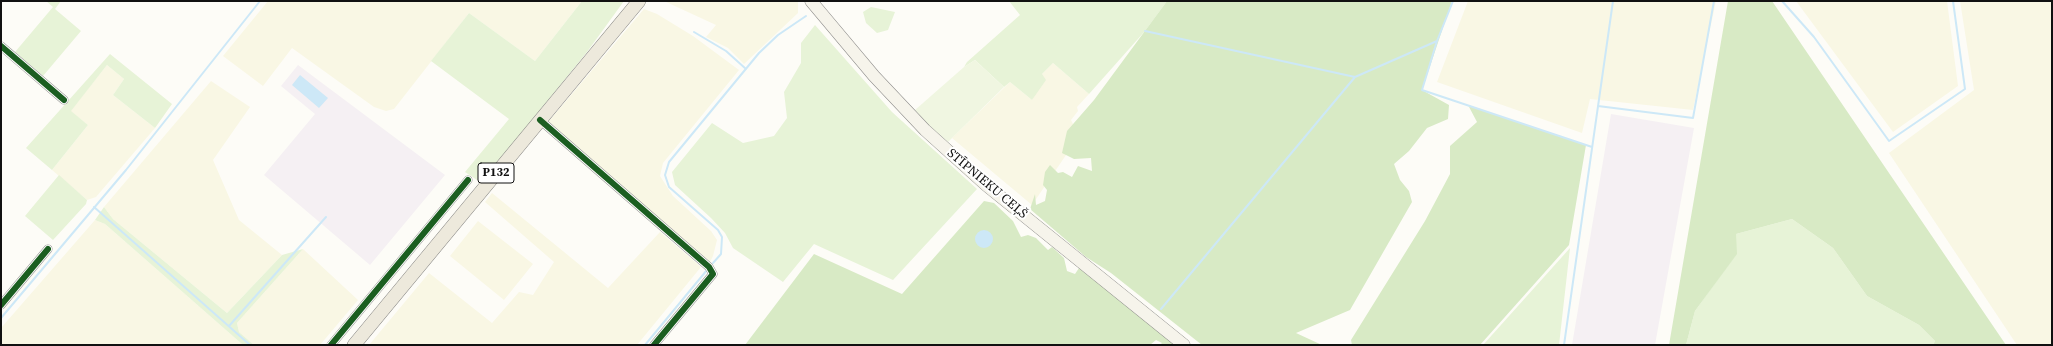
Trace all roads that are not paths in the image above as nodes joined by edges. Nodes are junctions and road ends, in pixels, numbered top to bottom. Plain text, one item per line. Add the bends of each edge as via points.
1 (639, 1) edge
2 (811, 1) edge
3 (1, 46) edge
4 (64, 100) dead end
5 (540, 120) junction
6 (468, 180) dead end
7 (48, 249) dead end
8 (1, 305) edge
9 (331, 345) edge
10 (354, 345) edge
11 (654, 345) edge
12 (1184, 345) edge

1 - 5 main road, P132
2 - 12 main road, STĪPNIEKU CEĻŠ via 925,130 986,184
3 - 4 street
5 - 10 main road, P132
5 - 11 street via 709,266 714,274
6 - 9 street
7 - 8 street

